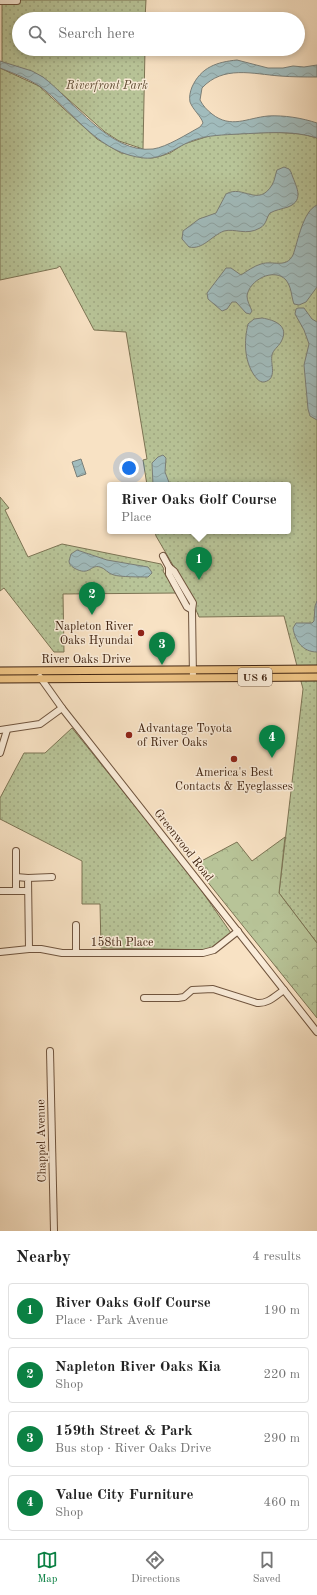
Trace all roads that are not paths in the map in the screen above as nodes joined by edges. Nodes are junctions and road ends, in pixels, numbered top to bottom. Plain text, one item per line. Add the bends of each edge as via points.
1 (0, 1) edge
2 (17, 1) dead end
3 (163, 556) dead end
4 (317, 669) edge
5 (193, 670) junction
6 (0, 671) edge
7 (34, 671) junction
8 (317, 677) edge
9 (41, 678) junction
10 (193, 678) junction
11 (0, 679) edge
12 (62, 708) junction
13 (0, 730) edge
14 (7, 730) junction
15 (0, 753) edge
16 (16, 850) dead end
17 (16, 877) junction
18 (52, 877) dead end
19 (28, 878) junction
20 (0, 891) edge
21 (16, 891) junction
22 (28, 891) junction
23 (76, 925) dead end
24 (238, 931) junction
25 (29, 949) junction
26 (0, 952) edge
27 (76, 952) junction
28 (284, 990) junction
29 (144, 998) dead end
30 (317, 1032) edge
31 (50, 1051) dead end
32 (54, 1231) edge

1 - 2 street
3 - 5 street via 193,603
4 - 5 main road, River Oaks Drive / US 6
5 - 7 main road, River Oaks Drive / US 6
5 - 10 street
6 - 7 main road, River Oaks Drive / US 6
7 - 9 street, Greenwood Road
8 - 10 main road, River Oaks Drive / US 6
9 - 10 main road, River Oaks Drive / US 6
9 - 11 main road, River Oaks Drive / US 6
9 - 12 street, Greenwood Road
12 - 14 street via 40,724
12 - 24 street, Greenwood Road
13 - 14 street
14 - 15 street
16 - 17 street
17 - 19 street
17 - 21 street
18 - 19 street
19 - 22 street
20 - 21 street
21 - 22 street
22 - 25 street
23 - 27 street
24 - 27 street, 158th Place via 209,952
24 - 28 street, Greenwood Road
25 - 26 street, 158th Place
25 - 27 street, 158th Place
28 - 29 street via 264,1003 213,989 192,990 184,997 178,998
28 - 30 street, Greenwood Road
31 - 32 street, Chappel Avenue

